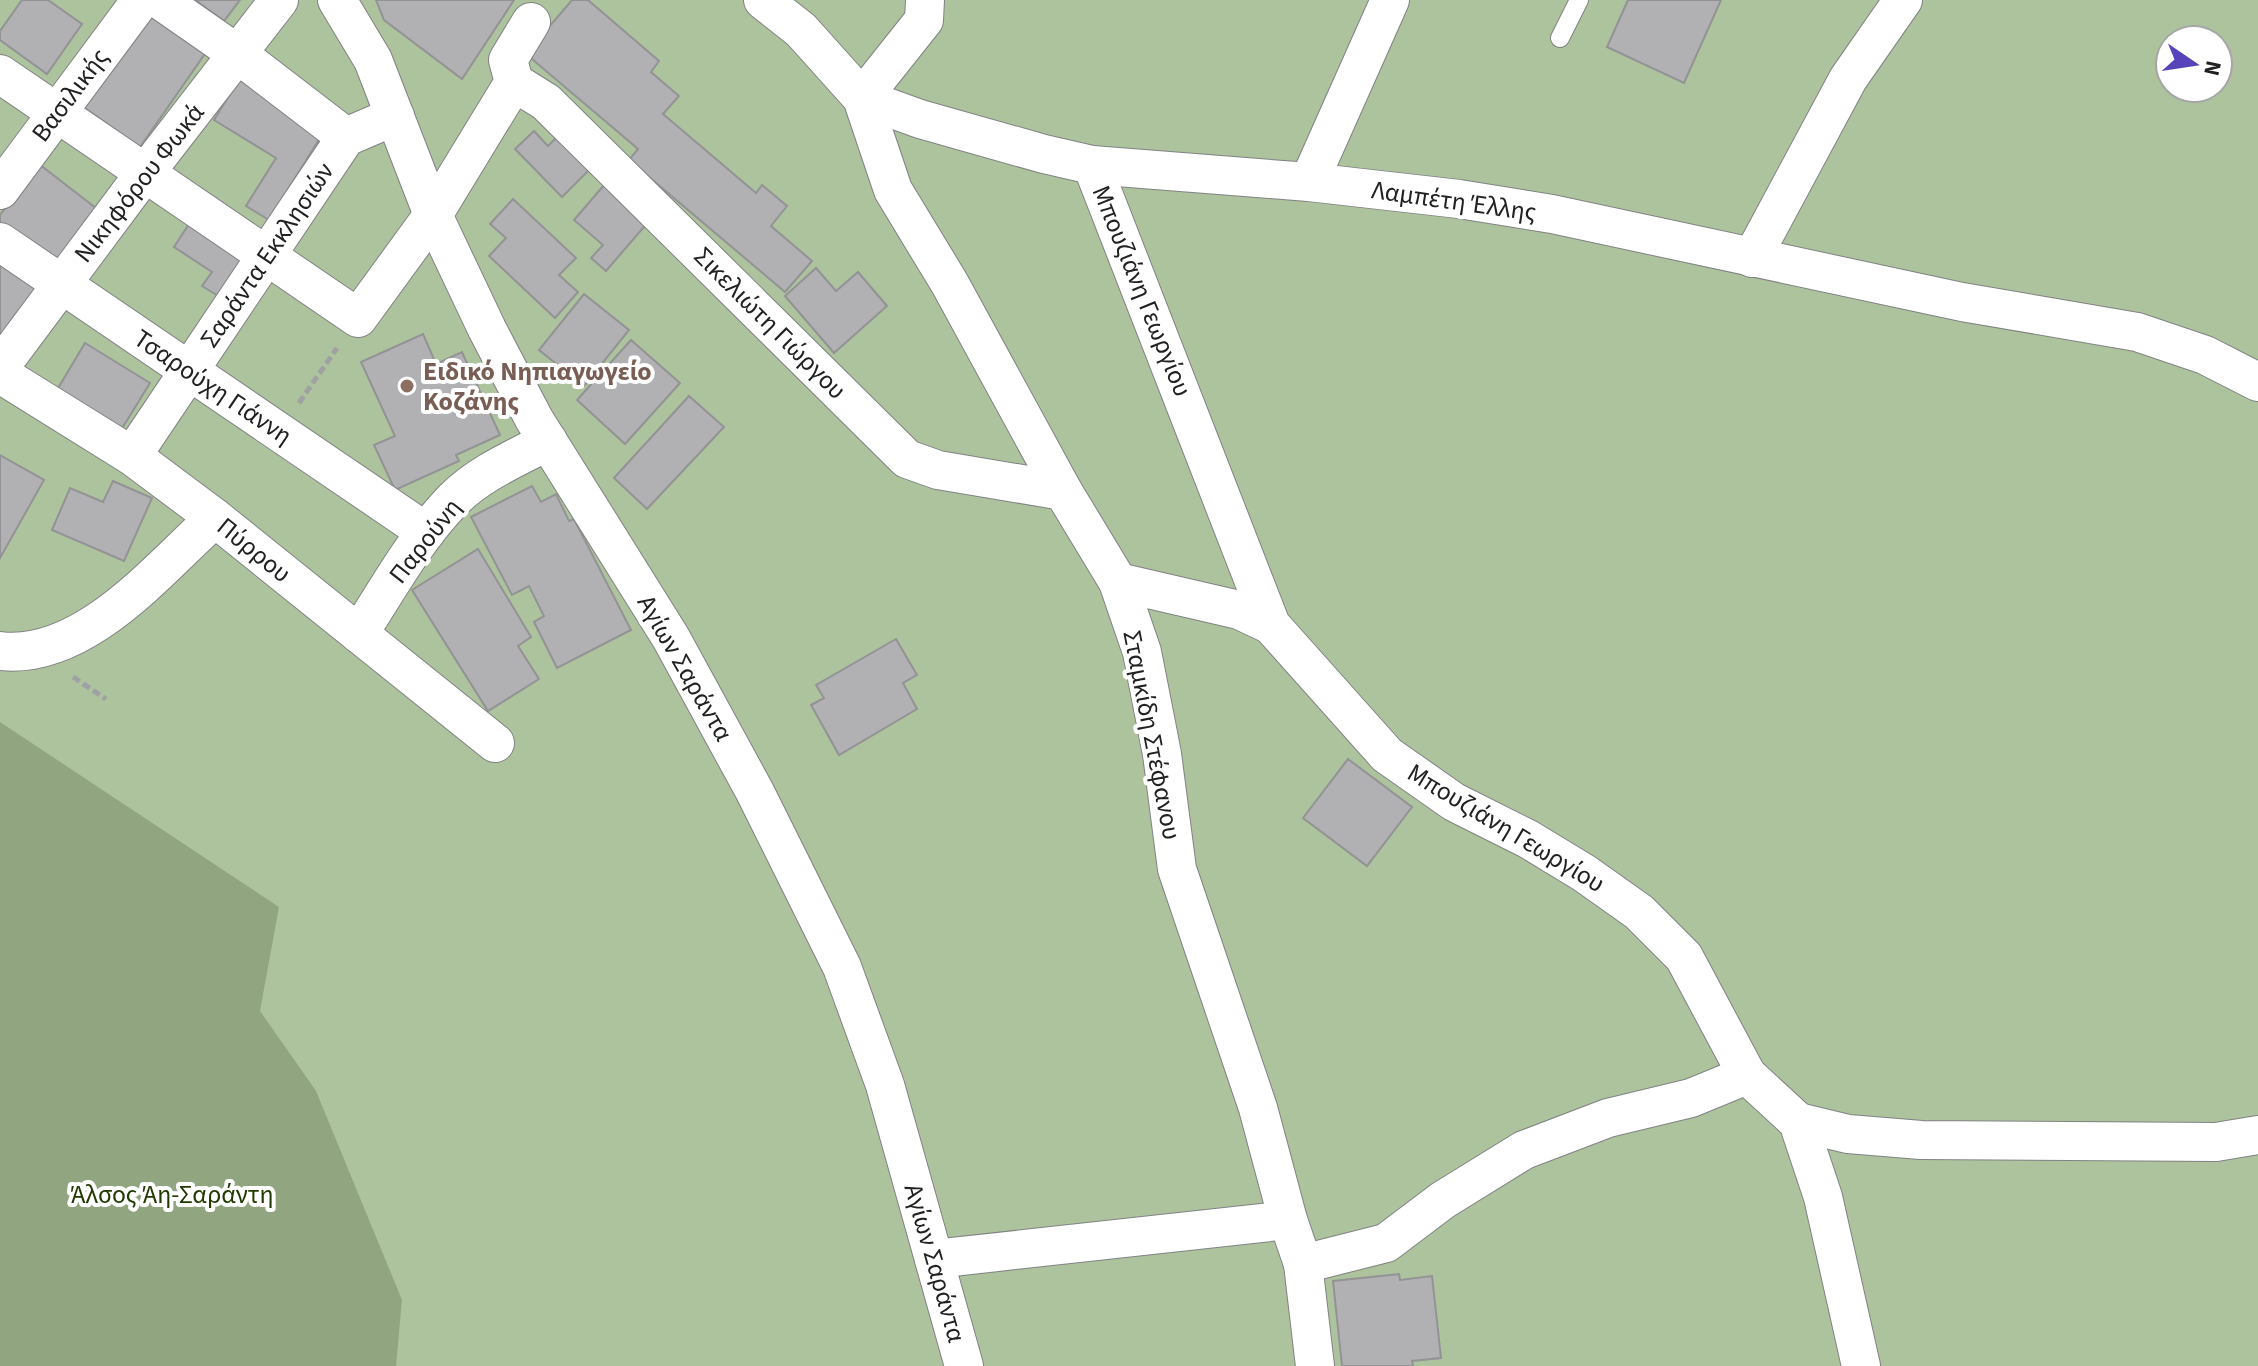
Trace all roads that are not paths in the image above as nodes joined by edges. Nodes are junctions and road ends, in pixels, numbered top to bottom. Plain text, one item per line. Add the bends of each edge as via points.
1 (141, 0) edge
2 (160, 0) edge
3 (279, 0) edge
4 (337, 0) edge
5 (763, 0) edge
6 (925, 0) edge
7 (1390, 0) edge
8 (1579, 0) edge
9 (1903, 0) edge
10 (531, 22) dead end
11 (1560, 38) dead end
12 (239, 55) junction
13 (0, 74) edge
14 (514, 82) junction
15 (862, 98) junction
16 (55, 112) junction
17 (395, 116) junction
18 (346, 137) junction
19 (1092, 165) junction
20 (144, 175) junction
21 (1309, 182) junction
22 (0, 190) edge
23 (433, 215) junction
24 (0, 242) edge
25 (267, 255) junction
26 (1752, 258) junction
27 (61, 284) junction
28 (0, 367) edge
29 (190, 371) junction
30 (0, 374) edge
31 (2258, 382) edge
32 (548, 441) junction
33 (132, 456) junction
34 (1063, 491) junction
35 (215, 518) junction
36 (426, 532) junction
37 (1118, 582) junction
38 (1271, 625) junction
39 (359, 634) junction
40 (17, 650) edge
41 (495, 743) dead end
42 (1747, 1075) junction
43 (1798, 1122) junction
44 (2258, 1135) edge
45 (1288, 1220) junction
46 (934, 1259) junction
47 (1303, 1264) junction
48 (964, 1366) edge
49 (1315, 1366) edge
50 (1861, 1366) edge

1 - 16 street, Βασιλικής
2 - 12 street
3 - 12 street, Νικηφόρου Φωκά
4 - 17 street, Αγίων Σαράντα via 373,60
5 - 15 street, Σταμκίδη Στέφανου via 801,30
6 - 15 street via 924,20
7 - 21 street
8 - 11 lane
9 - 26 street via 1848,79
10 - 14 street via 508,60
12 - 18 street
12 - 20 street, Νικηφόρου Φωκά
13 - 16 street
14 - 23 street
14 - 34 street, Σικελιώτη Γιώργου via 546,102 907,459 938,470
15 - 19 street, Λαμπέτη Έλλης
15 - 34 street, Σταμκίδη Στέφανου via 893,190
16 - 20 street
16 - 22 street, Βασιλικής
17 - 18 street, Σαράντα Εκκλησιών
17 - 23 street, Αγίων Σαράντα
18 - 25 street, Σαράντα Εκκλησιών
19 - 21 street, Λαμπέτη Έλλης
19 - 38 street, Μπουζιάνη Γεωργίου
20 - 25 street
20 - 27 street, Νικηφόρου Φωκά
21 - 26 street, Λαμπέτη Έλλης via 1552,214
23 - 25 street via 358,318
23 - 32 street, Αγίων Σαράντα
24 - 27 street, Τσαρούχη Γιάννη
25 - 29 street, Σαράντα Εκκλησιών
26 - 31 street, Λαμπέτη Έλλης via 2137,332 2205,355
27 - 28 street, Νικηφόρου Φωκά
27 - 29 street, Τσαρούχη Γιάννη
29 - 33 street, Σαράντα Εκκλησιών
29 - 36 street, Τσαρούχη Γιάννη
30 - 33 street, Πύρρου
32 - 36 street, Παρούνη via 480,479
32 - 46 street, Αγίων Σαράντα via 671,638 842,967 885,1085
33 - 35 street, Πύρρου
34 - 37 street, Σταμκίδη Στέφανου
35 - 39 street, Πύρρου
35 - 40 street via 112,612 53,646
36 - 39 street, Παρούνη
37 - 38 street via 1239,610
37 - 45 street, Σταμκίδη Στέφανου via 1142,652 1177,869 1258,1108
38 - 42 street, Μπουζιάνη Γεωργίου via 1387,755 1454,802 1528,839 1639,912 1684,957
39 - 41 street, Πύρρου
42 - 43 street, Μπουζιάνη Γεωργίου
42 - 47 street via 1524,1150 1386,1243
43 - 44 street via 1848,1134 1953,1141 2216,1142
43 - 50 street via 1823,1197
45 - 46 street
45 - 47 street, Σταμκίδη Στέφανου
46 - 48 street, Αγίων Σαράντα
47 - 49 street, Σταμκίδη Στέφανου

